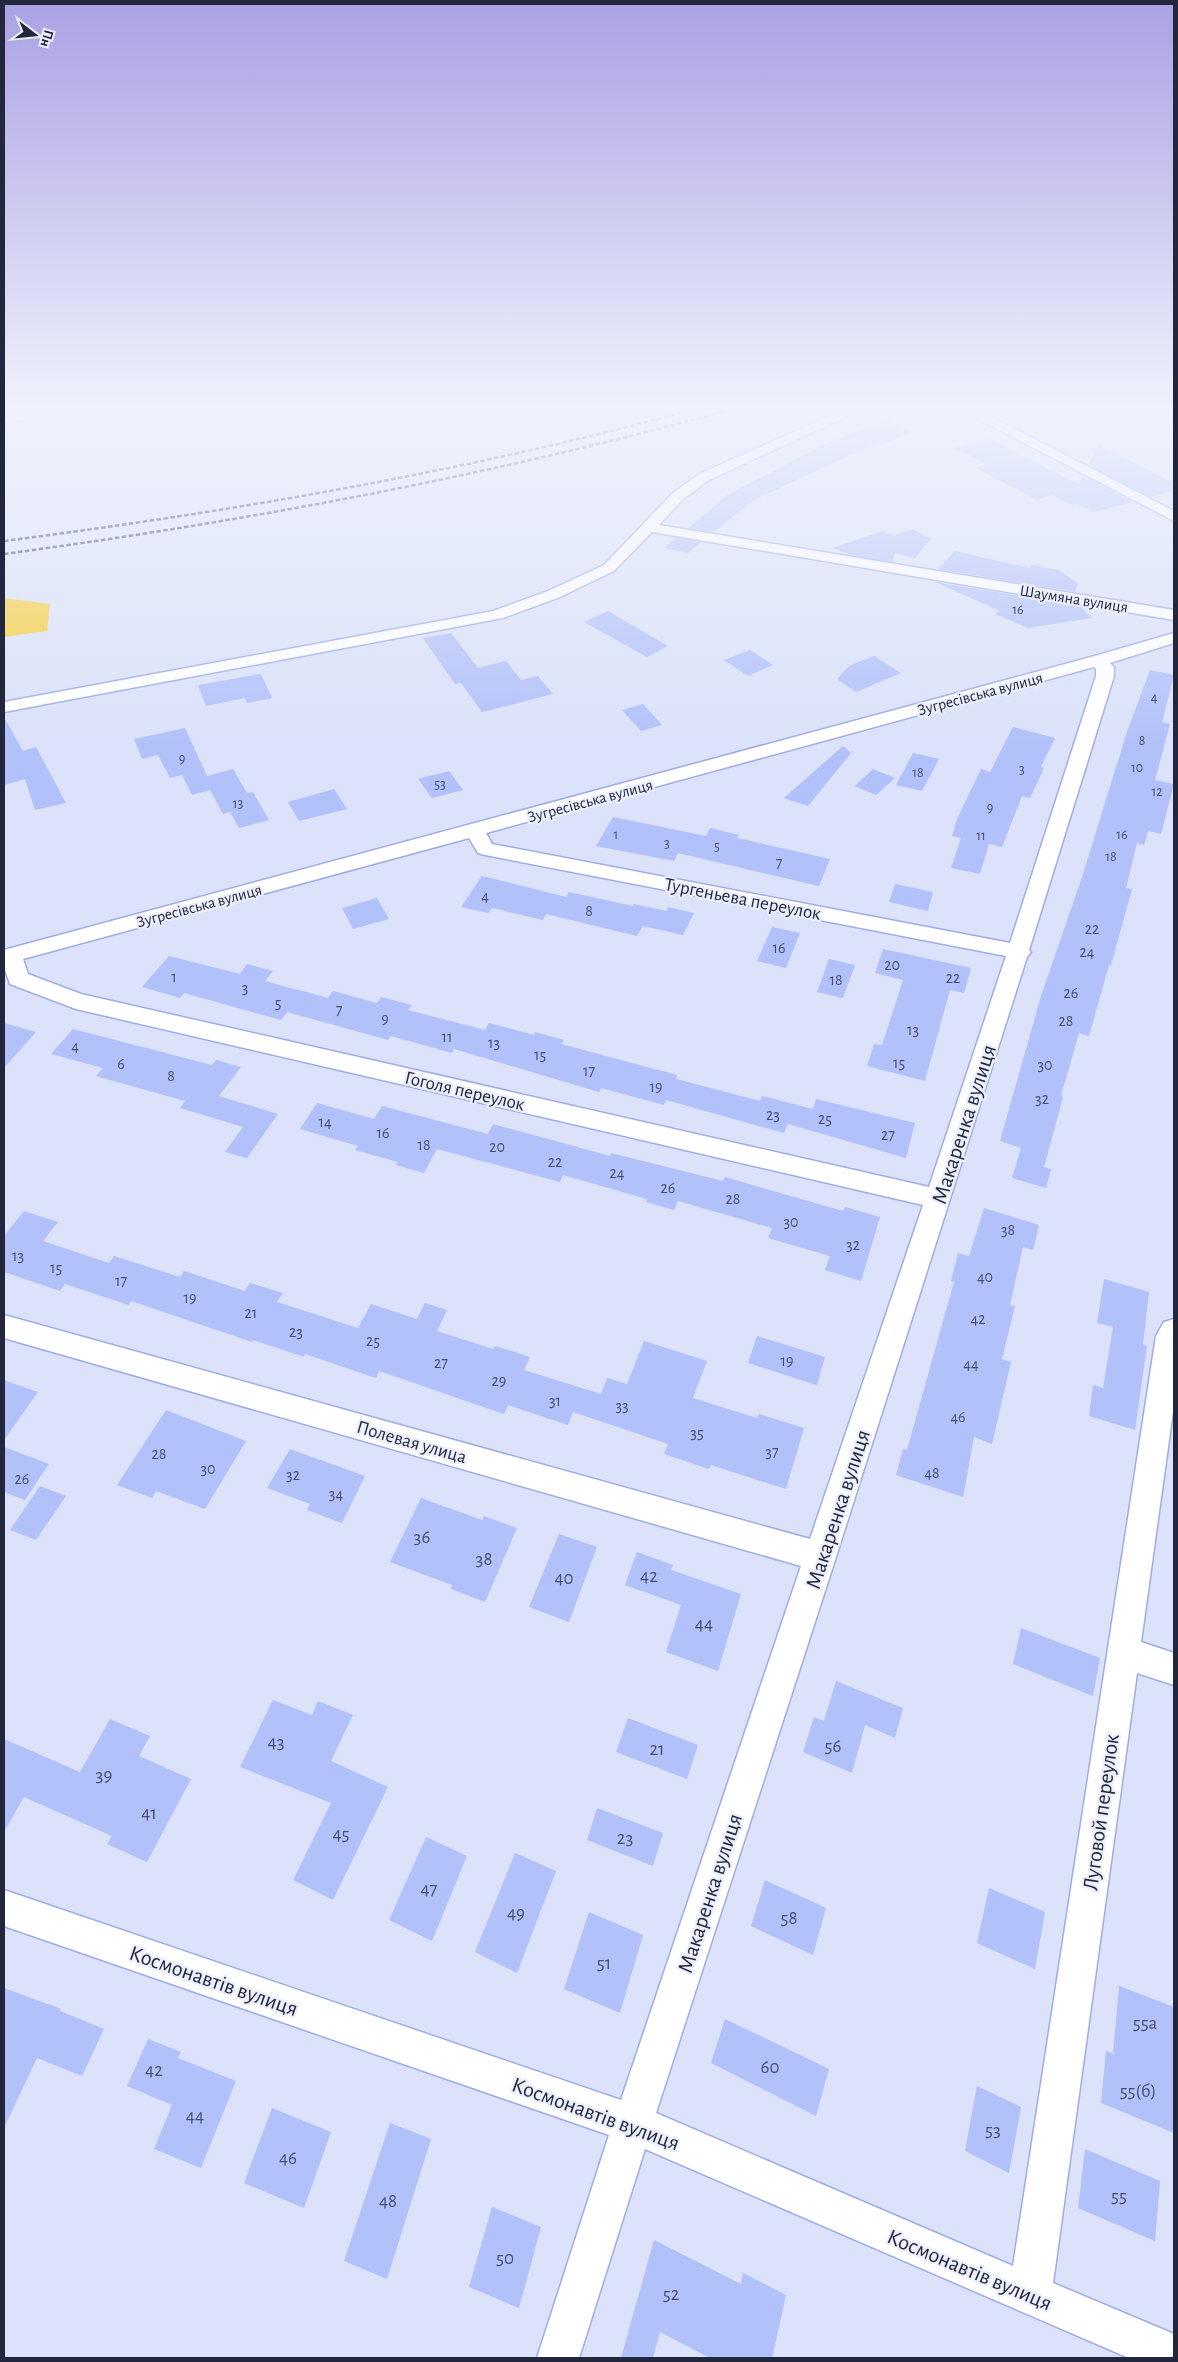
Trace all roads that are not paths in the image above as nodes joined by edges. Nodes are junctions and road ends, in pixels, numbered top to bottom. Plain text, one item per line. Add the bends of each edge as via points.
1 (653, 521) edge
2 (647, 527) junction
3 (1174, 615) edge
4 (1174, 638) edge
5 (1097, 661) junction
6 (4, 707) edge
7 (475, 831) junction
8 (1020, 952) junction
9 (7, 956) edge
10 (938, 1199) junction
11 (4, 1326) edge
12 (1174, 1330) edge
13 (821, 1557) junction
14 (1124, 1653) junction
15 (1174, 1669) edge
16 (4, 1908) edge
17 (632, 2123) junction
18 (1030, 2294) junction
19 (1174, 2356) edge
20 (558, 2358) edge

1 - 2 street
2 - 3 street, Шаумяна вулиця
2 - 6 street via 608,568 554,594 497,615
4 - 5 street, Зугресівська вулиця
5 - 7 street, Зугресівська вулиця
5 - 8 street, Макаренка вулиця via 1105,667 1105,676
7 - 8 street, Тургеньева переулок via 485,849
7 - 9 street, Зугресівська вулиця
8 - 10 street, Макаренка вулиця
9 - 10 street, Гоголя переулок via 18,979 76,1001
10 - 13 street, Макаренка вулиця
11 - 13 street, Полевая улица
12 - 14 street, Луговой переулок via 1170,1336
13 - 17 street, Макаренка вулиця
14 - 15 street
14 - 18 street, Луговой переулок
16 - 17 street, Космонавтів вулиця
17 - 18 street, Космонавтів вулиця
17 - 20 street, Макаренка вулиця
18 - 19 street, Космонавтів вулиця

